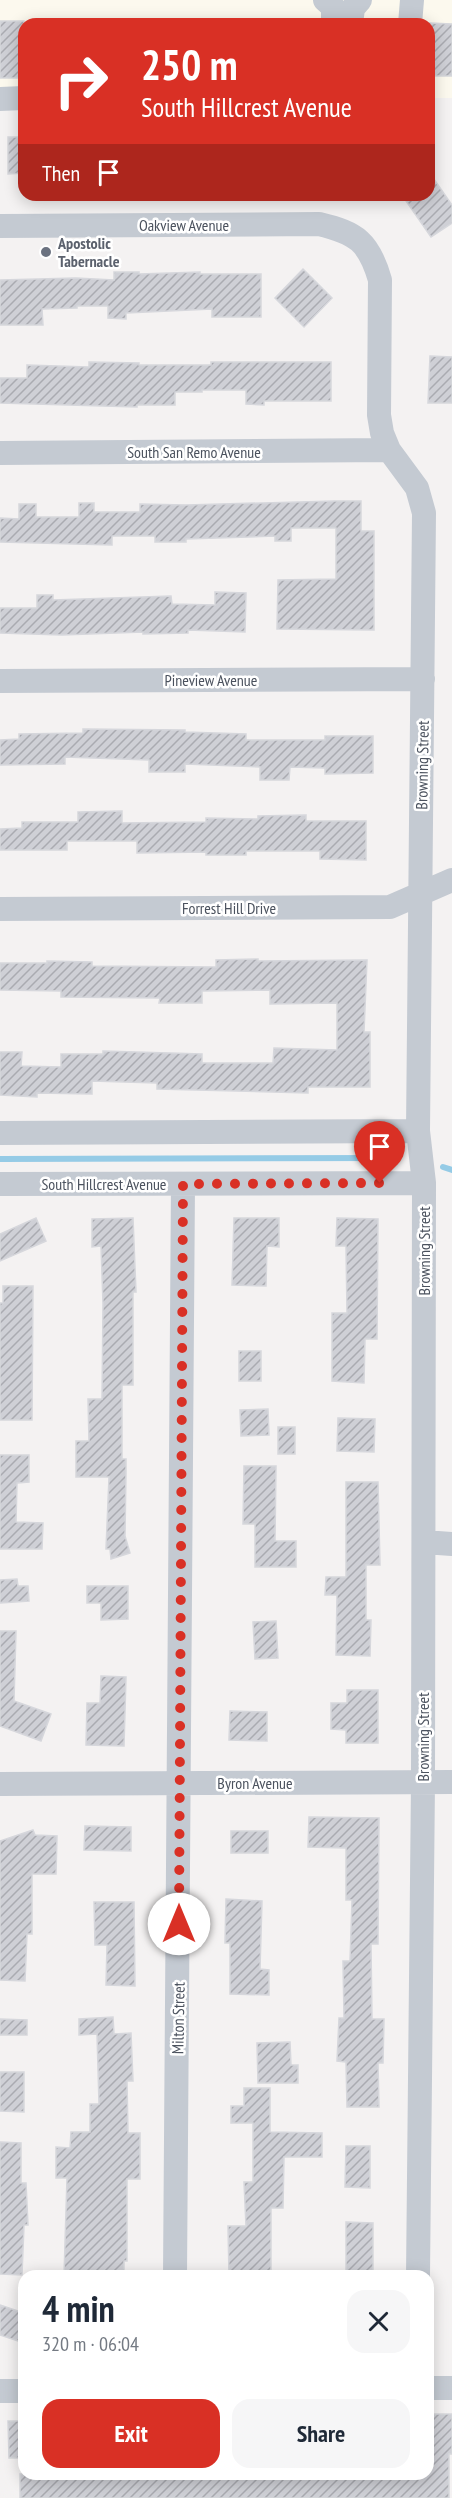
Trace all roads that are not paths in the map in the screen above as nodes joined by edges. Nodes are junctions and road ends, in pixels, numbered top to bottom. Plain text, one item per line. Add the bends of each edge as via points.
1 (325, 0) edge
2 (360, 0) edge
3 (412, 0) edge
4 (333, 18) edge
5 (352, 18) edge
6 (410, 18) edge
7 (18, 98) edge
8 (0, 99) edge
9 (0, 226) edge
10 (363, 243) joint
11 (388, 450) junction
12 (0, 453) edge
13 (423, 679) junction
14 (0, 681) edge
15 (452, 880) edge
16 (420, 893) junction
17 (0, 909) edge
18 (418, 1131) junction
19 (0, 1133) edge
20 (424, 1183) junction
21 (0, 1184) edge
22 (183, 1184) junction
23 (424, 1542) junction
24 (452, 1544) edge
25 (423, 1782) junction
26 (452, 1782) edge
27 (0, 1784) edge
28 (180, 1784) junction
29 (175, 2270) edge
30 (418, 2270) edge
31 (434, 2388) edge
32 (452, 2388) edge
33 (0, 2391) edge
34 (18, 2391) edge

1 - 4 street via 333,8
2 - 5 street via 353,8
3 - 6 street
7 - 8 street
9 - 10 street, Oakview Avenue via 319,224 343,230
10 - 11 street, Browning Street via 374,259 380,280 379,415
11 - 12 street, South San Remo Avenue
11 - 13 street, Browning Street via 417,488 424,513
13 - 14 street, Pineview Avenue
13 - 16 street, Browning Street
15 - 16 street, Forrest Hill Drive
16 - 17 street, Forrest Hill Drive via 390,907
16 - 18 street, Browning Street
18 - 19 street
18 - 20 street, Browning Street
20 - 22 street, South Hillcrest Avenue
20 - 23 street, Browning Street
21 - 22 street, South Hillcrest Avenue
22 - 28 street, Milton Street
23 - 24 street
23 - 25 street, Browning Street
25 - 26 street, Byron Avenue
25 - 28 street, Byron Avenue
25 - 30 street, Browning Street
27 - 28 street, Byron Avenue
28 - 29 street, Milton Street
31 - 32 street
33 - 34 street

